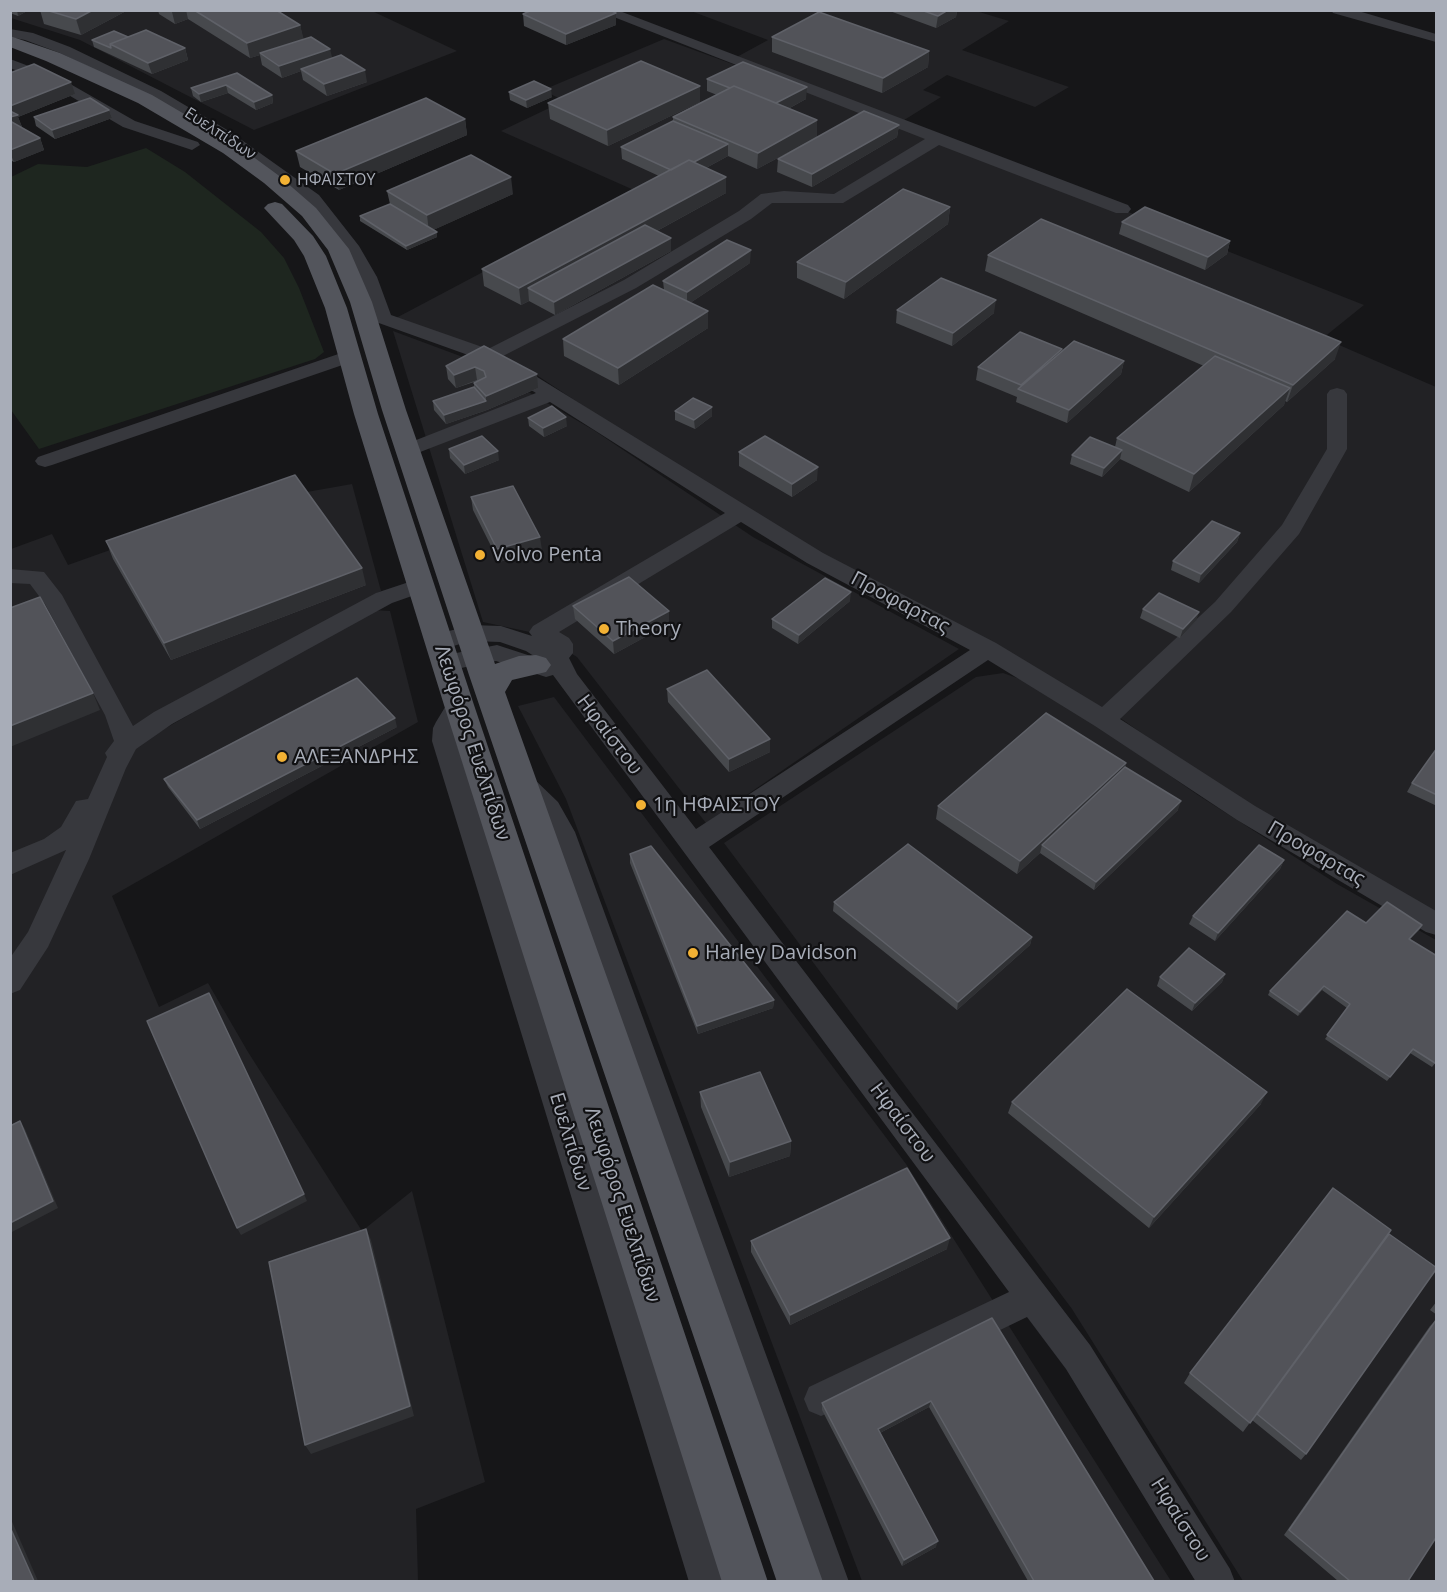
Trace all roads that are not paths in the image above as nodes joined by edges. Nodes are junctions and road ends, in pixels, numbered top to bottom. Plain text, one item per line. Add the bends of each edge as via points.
1 (603, 10) edge
2 (1338, 10) edge
3 (10, 33) edge
4 (1437, 38) edge
5 (10, 41) edge
6 (10, 55) edge
7 (10, 63) edge
8 (28, 70) junction
9 (10, 77) edge
10 (209, 139) junction
11 (937, 139) junction
12 (1122, 210) dead end
13 (369, 302) junction
14 (350, 356) junction
15 (489, 356) junction
16 (552, 394) junction
17 (1337, 394) dead end
18 (408, 450) junction
19 (45, 461) dead end
20 (740, 513) junction
21 (12, 575) edge
22 (421, 585) junction
23 (471, 635) junction
24 (988, 649) junction
25 (442, 653) junction
26 (554, 669) junction
27 (475, 698) junction
28 (1104, 720) junction
29 (127, 743) junction
30 (692, 845) junction
31 (10, 865) edge
32 (1437, 924) edge
33 (10, 982) edge
34 (713, 1291) junction
35 (1033, 1297) junction
36 (821, 1399) dead end
37 (708, 1581) edge
38 (745, 1581) edge
39 (800, 1581) edge
40 (831, 1581) edge
41 (1217, 1581) edge

1 - 11 street
2 - 4 street
3 - 10 street, Ευελπίδων via 87,59 156,94
5 - 10 main road, Λεωφόρος Ευελπίδων via 145,99
6 - 10 main road, Λεωφόρος Ευελπίδων
7 - 8 street
8 - 9 street
8 - 10 street via 129,124
10 - 13 main road, Λεωφόρος Ευελπίδων via 288,193 344,247
10 - 14 main road, Λεωφόρος Ευελπίδων via 249,185 286,219 315,256
11 - 12 street
11 - 15 street via 837,199 767,198 630,284
13 - 15 street, Προφαρτας via 387,320
13 - 18 main road, Λεωφόρος Ευελπίδων
14 - 19 street
14 - 22 main road, Λεωφόρος Ευελπίδων
15 - 16 street, Προφαρτας
16 - 18 street
16 - 20 street, Προφαρτας
17 - 28 street via 1337,449 1291,529 1222,607
18 - 23 main road, Λεωφόρος Ευελπίδων
20 - 24 street, Προφαρτας via 815,558
20 - 26 street, Ηφαίστου via 541,632 561,644
21 - 29 street via 36,577 54,600 117,715
22 - 25 main road, Λεωφόρος Ευελπίδων
22 - 29 street via 384,598 163,718
23 - 25 street
23 - 26 street via 497,653
23 - 27 main road, Λεωφόρος Ευελπίδων
24 - 28 street, Προφαρτας
24 - 30 street
25 - 27 main road, Λεωφόρος Ευελπίδων
26 - 27 main road via 519,666 502,673
26 - 30 street, Ηφαίστου
27 - 34 main road, Λεωφόρος Ευελπίδων via 522,783
27 - 37 street, Ευελπίδων via 445,728 444,741
27 - 38 main road, Λεωφόρος Ευελπίδων
28 - 32 street, Προφαρτας via 1246,813
29 - 31 street via 106,764 70,834
29 - 33 street via 112,768 76,859 38,939
30 - 35 street, Ηφαίστου
34 - 39 main road, Λεωφόρος Ευελπίδων
34 - 40 street
35 - 36 street
35 - 41 street, Ηφαίστου via 1078,1357

